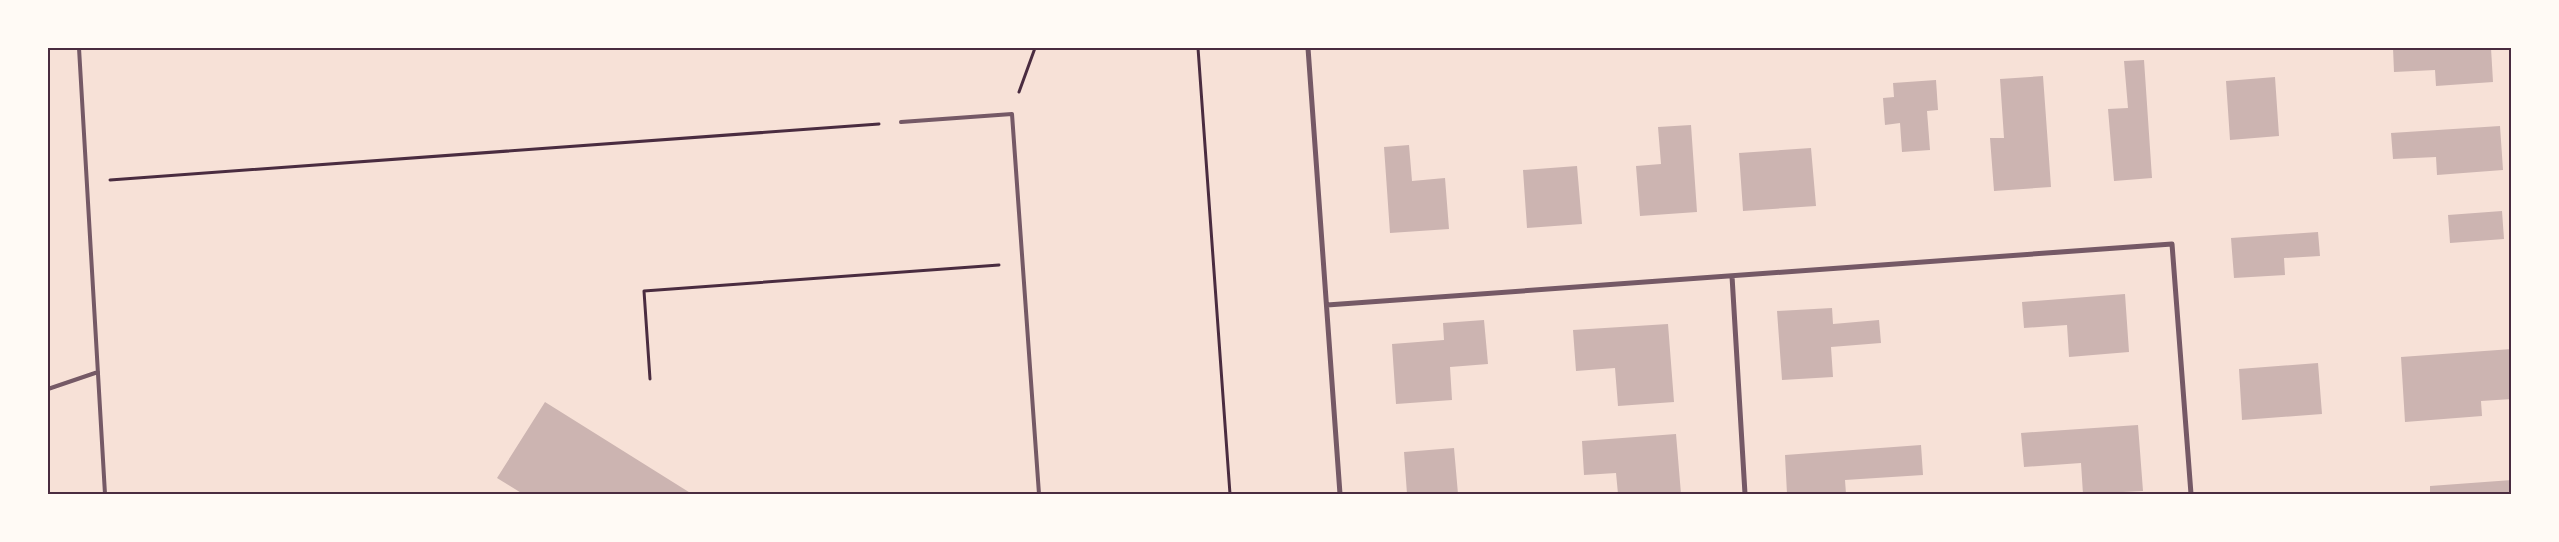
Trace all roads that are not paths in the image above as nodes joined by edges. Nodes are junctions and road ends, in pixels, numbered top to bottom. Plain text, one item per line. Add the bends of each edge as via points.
1 (79, 48) edge
2 (1308, 48) edge
3 (901, 122) road end
4 (1732, 276) junction
5 (1327, 305) junction
6 (98, 372) junction
7 (48, 390) edge
8 (105, 494) edge
9 (1039, 494) edge
10 (1340, 494) edge
11 (1745, 494) edge
12 (2191, 494) edge

1 - 6 lane
2 - 5 street
3 - 9 lane via 1012,114
4 - 5 street
4 - 11 street
4 - 12 street via 2172,244
5 - 10 street
6 - 7 lane
6 - 8 lane

